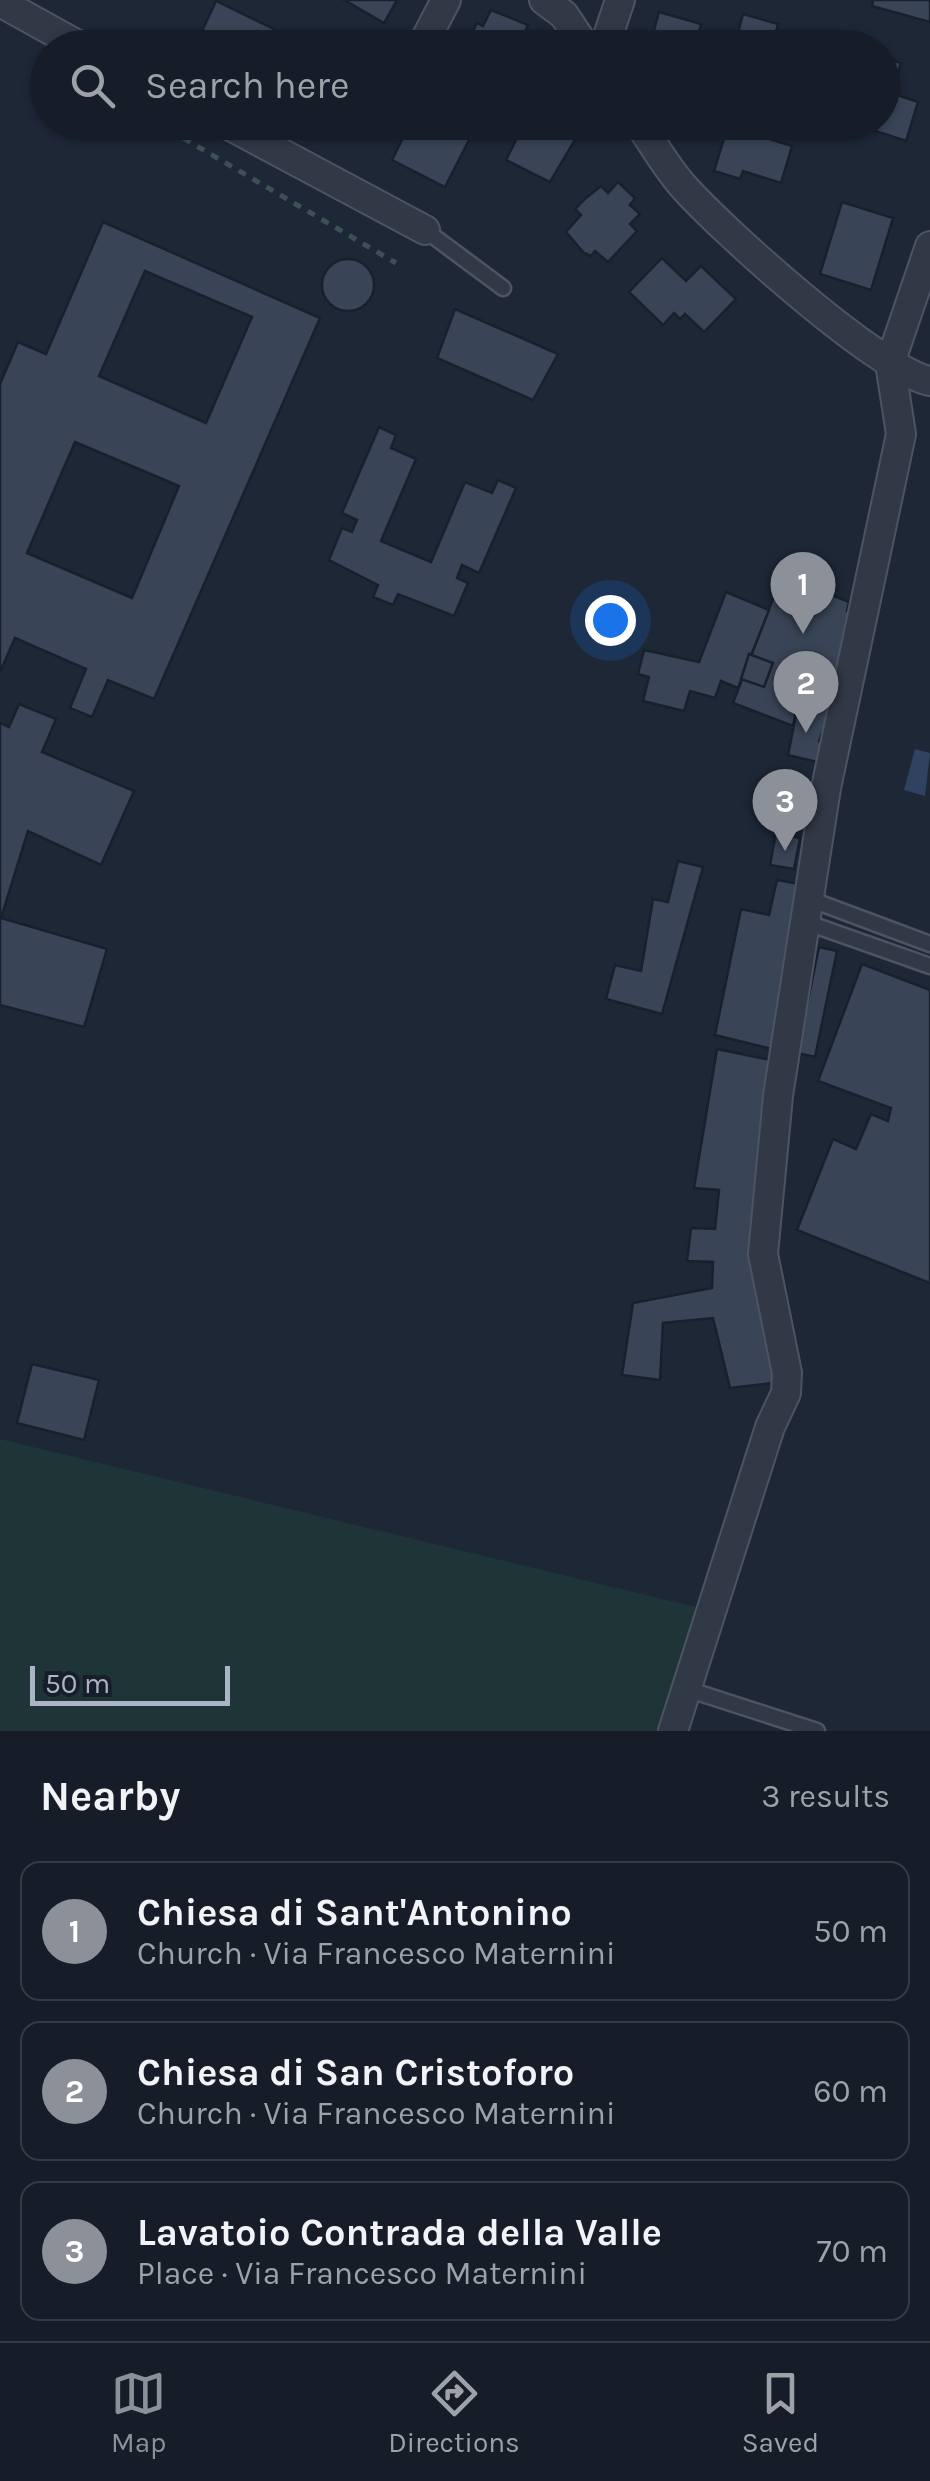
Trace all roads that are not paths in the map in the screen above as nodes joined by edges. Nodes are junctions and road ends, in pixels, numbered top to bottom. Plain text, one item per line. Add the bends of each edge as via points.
1 (446, 0) edge
2 (544, 0) edge
3 (620, 0) edge
4 (0, 2) edge
5 (51, 30) edge
6 (431, 30) edge
7 (574, 30) edge
8 (610, 30) edge
9 (256, 140) edge
10 (651, 140) edge
11 (424, 230) joint
12 (930, 246) edge
13 (503, 288) dead end
14 (890, 362) junction
15 (930, 381) edge
16 (810, 912) junction
17 (930, 944) edge
18 (930, 966) edge
19 (687, 1689) junction
20 (674, 1731) edge
21 (817, 1731) edge

1 - 6 street
2 - 7 street
3 - 8 street
4 - 5 street
9 - 11 street
10 - 14 street via 683,186 828,318
11 - 13 lane
12 - 14 street
14 - 15 street
14 - 16 street via 901,434 826,788
16 - 17 lane
16 - 18 lane
16 - 19 street via 778,1096 763,1254 786,1392
19 - 20 street
19 - 21 lane

